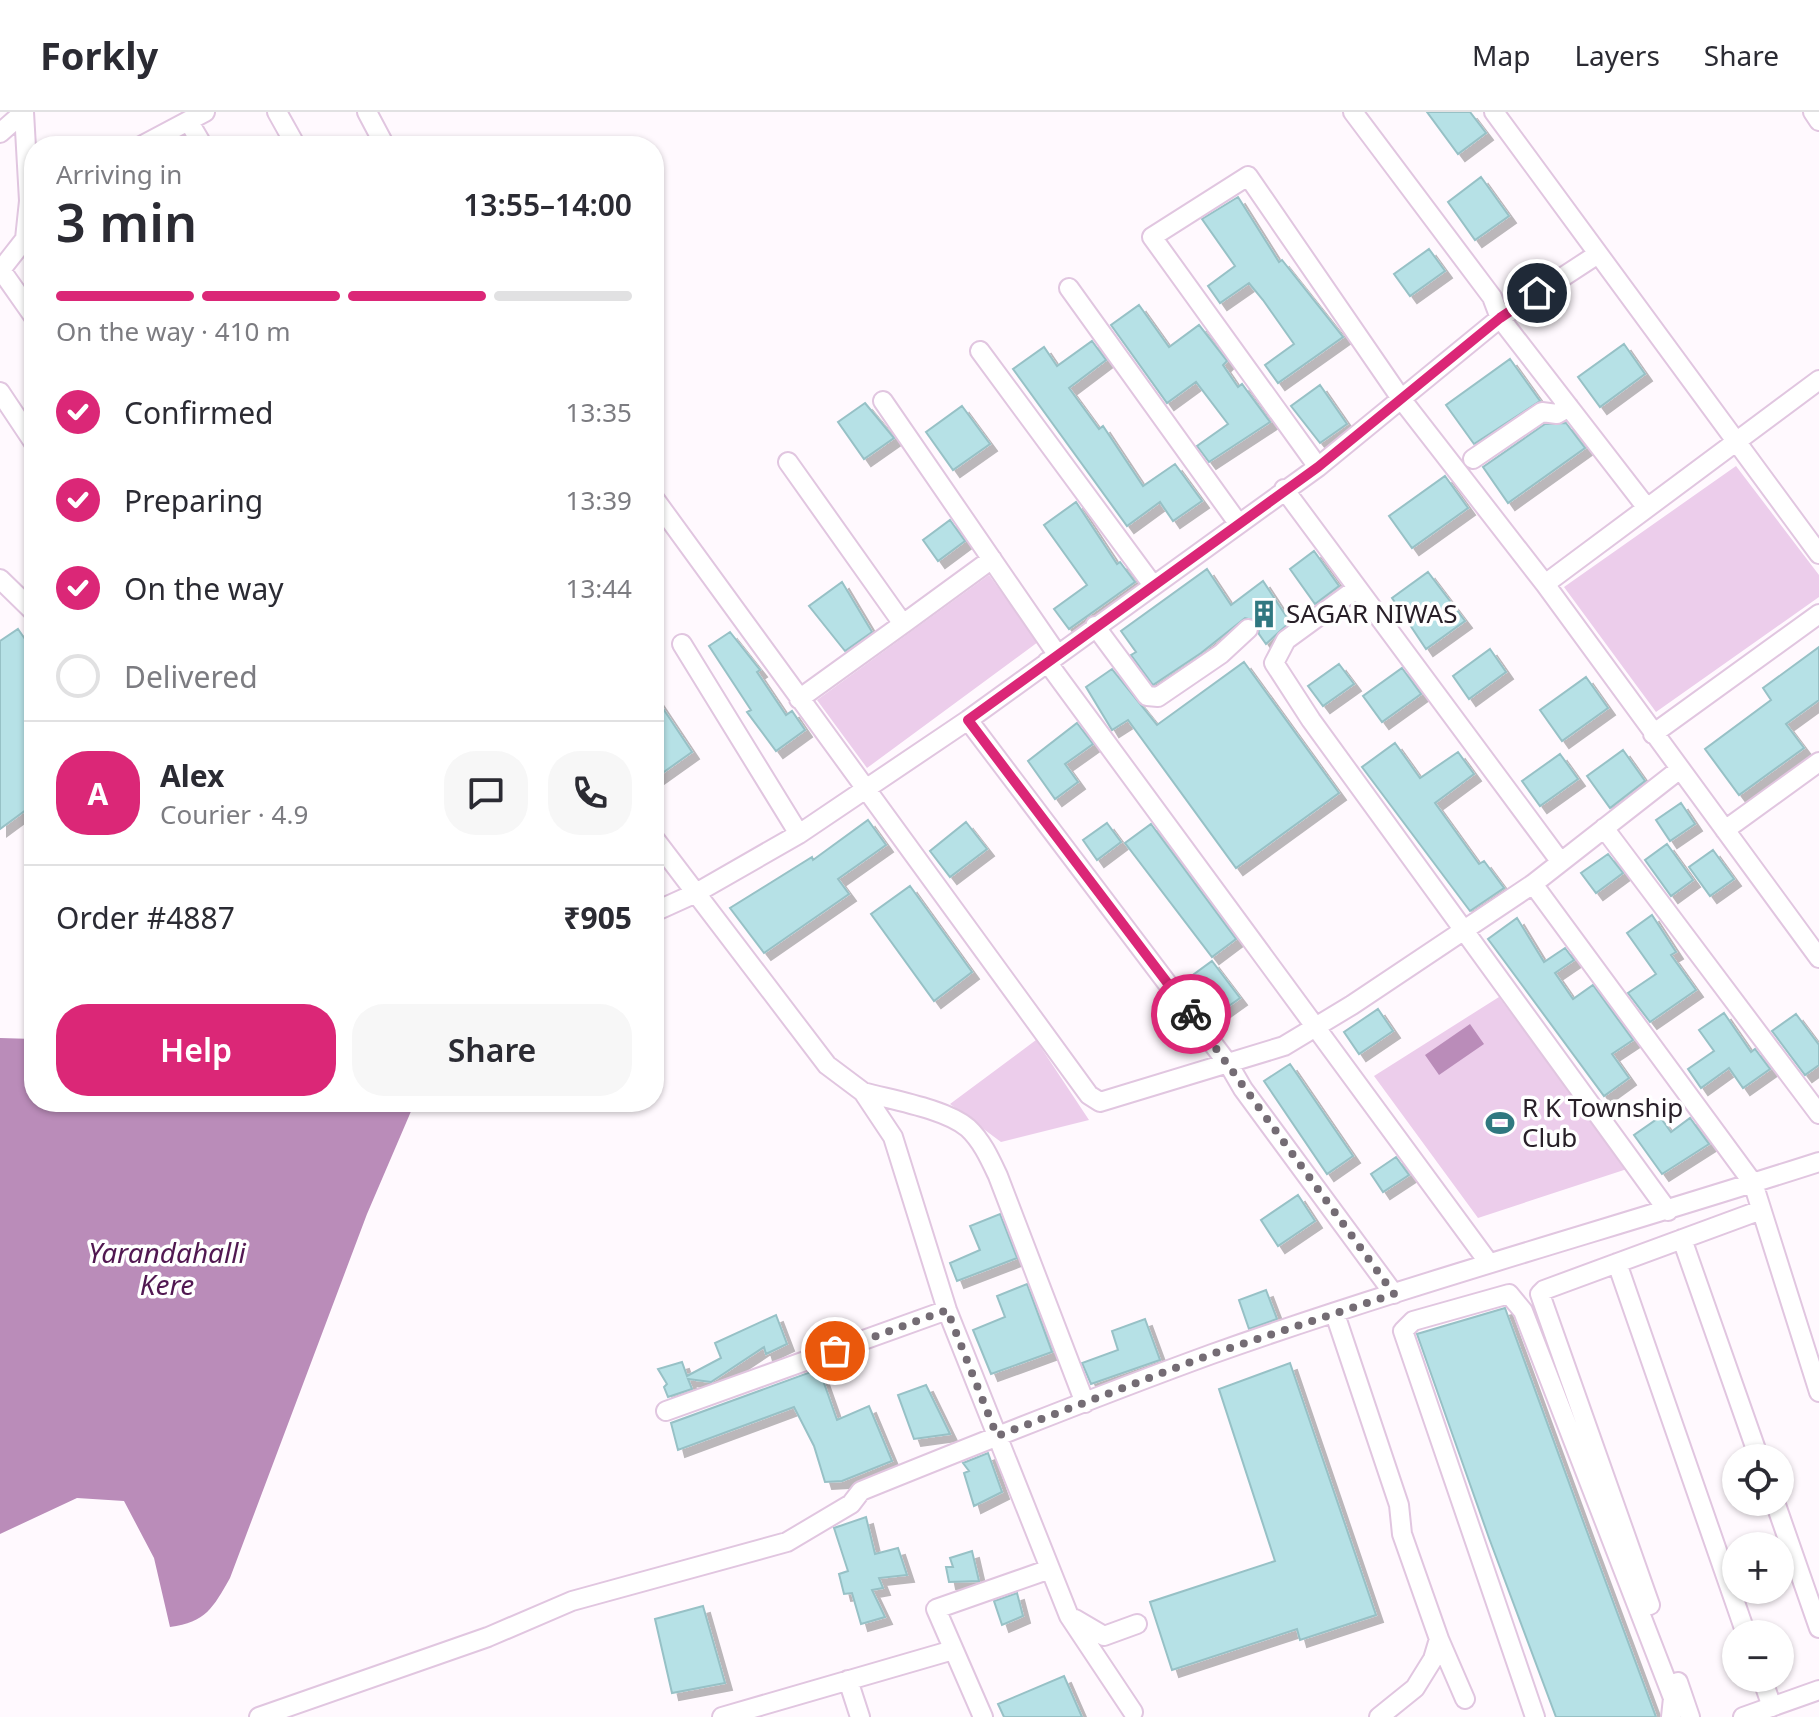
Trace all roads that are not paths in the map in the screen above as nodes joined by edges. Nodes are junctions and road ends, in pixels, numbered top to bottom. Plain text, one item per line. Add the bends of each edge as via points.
1 (24, 112) edge
2 (277, 112) edge
3 (367, 112) edge
4 (1353, 112) edge
5 (1494, 112) edge
6 (1813, 112) edge
7 (197, 117) edge
8 (1819, 121) edge
9 (0, 133) edge
10 (26, 136) edge
11 (160, 136) edge
12 (290, 136) edge
13 (380, 136) edge
14 (24, 240) edge
15 (1598, 254) junction
16 (1, 270) edge
17 (1069, 288) dead end
18 (24, 303) edge
19 (1500, 318) junction
20 (980, 351) dead end
21 (1819, 380) edge
22 (0, 392) edge
23 (1402, 400) junction
24 (883, 401) dead end
25 (1569, 407) junction
26 (24, 428) edge
27 (1735, 442) junction
28 (1473, 459) dead end
29 (788, 462) dead end
30 (1318, 467) junction
31 (1284, 489) junction
32 (1647, 508) junction
33 (664, 512) edge
34 (1238, 523) junction
35 (1819, 554) edge
36 (992, 559) junction
37 (0, 579) edge
38 (1152, 584) junction
39 (1545, 584) junction
40 (1356, 589) junction
41 (24, 602) edge
42 (1819, 614) edge
43 (903, 624) junction
44 (1095, 626) junction
45 (1248, 629) dead end
46 (682, 644) dead end
47 (1052, 658) junction
48 (799, 699) junction
49 (968, 720) junction
50 (1653, 734) junction
51 (1819, 762) edge
52 (1680, 769) junction
53 (867, 790) junction
54 (1604, 828) junction
55 (1725, 830) junction
56 (799, 834) junction
57 (664, 851) edge
58 (1560, 861) junction
59 (1533, 884) junction
60 (696, 893) junction
61 (664, 907) edge
62 (1465, 929) junction
63 (1819, 958) edge
64 (1316, 1027) junction
65 (1229, 1065) junction
66 (863, 1092) junction
67 (1819, 1114) edge
68 (1819, 1162) edge
69 (1753, 1183) junction
70 (1761, 1210) junction
71 (1668, 1211) junction
72 (1682, 1239) junction
73 (1489, 1263) junction
74 (1617, 1263) junction
75 (1457, 1273) junction
76 (1420, 1285) junction
77 (1394, 1294) junction
78 (1472, 1304) junction
79 (947, 1310) junction
80 (1335, 1314) junction
81 (1433, 1314) junction
82 (1819, 1392) edge
83 (1085, 1403) junction
84 (666, 1411) dead end
85 (997, 1436) junction
86 (1754, 1444) edge
87 (1780, 1516) edge
88 (1050, 1569) junction
89 (1069, 1616) junction
90 (1741, 1620) edge
91 (1137, 1624) dead end
92 (1819, 1628) edge
93 (1439, 1639) junction
94 (953, 1650) junction
95 (848, 1680) junction
96 (1819, 1690) edge
97 (1767, 1692) edge
98 (1465, 1699) dead end
99 (1772, 1707) junction
100 (1133, 1712) dead end
101 (727, 1716) edge
102 (259, 1717) edge
103 (860, 1717) edge
104 (983, 1717) edge
105 (1379, 1717) edge
106 (1535, 1717) edge
107 (1671, 1717) edge
108 (1690, 1717) edge
109 (1743, 1717) edge

1 - 9 street
1 - 10 street
2 - 12 street
3 - 13 street
4 - 19 street via 1492,297
5 - 15 street
6 - 8 street
7 - 11 street
14 - 16 street
15 - 19 street
15 - 27 street
16 - 18 street
17 - 34 street
19 - 23 street
19 - 25 street
20 - 38 street
21 - 27 street
22 - 26 street
23 - 30 street
23 - 30 street via 1248,176 1152,237
23 - 39 street
24 - 36 street
25 - 28 street via 1557,414 1542,412
25 - 32 street
27 - 32 street
27 - 35 street
29 - 43 street
30 - 31 street
31 - 34 street
31 - 40 street
32 - 39 street
33 - 48 street
34 - 38 street
36 - 43 street
36 - 47 street
37 - 41 street
38 - 44 street
39 - 50 street
40 - 58 street
40 - 62 street via 1286,640 1274,663
42 - 50 street
43 - 48 street
44 - 45 street via 1147,696 1158,697
44 - 47 street
46 - 56 street
47 - 49 street
47 - 64 street
48 - 53 street
49 - 53 street
49 - 65 street
50 - 52 street
51 - 55 street
52 - 54 street
52 - 55 street
53 - 56 street
53 - 65 street via 1089,1095 1100,1102
54 - 58 street
54 - 67 street
55 - 63 street
56 - 60 street
57 - 60 street
58 - 59 street
59 - 62 street
59 - 69 street
60 - 61 street
60 - 66 street via 827,1065
62 - 64 street
62 - 71 street
64 - 65 street via 1284,1046
64 - 73 street
65 - 77 street
66 - 79 street via 893,1137
66 - 83 street via 967,1126 980,1142 998,1176
68 - 69 street
69 - 70 street
69 - 71 street
70 - 72 street
70 - 82 street
71 - 73 street
72 - 74 street
72 - 86 street
73 - 75 street
74 - 90 street
74 - 108 street via 1544,1290 1541,1299
75 - 76 street
75 - 78 street
76 - 77 street
76 - 81 street
77 - 80 street
78 - 81 street
78 - 107 street via 1509,1294 1523,1311 1673,1698
79 - 84 street
79 - 85 street
80 - 83 street
80 - 93 street
81 - 106 street via 1403,1331
83 - 85 street
85 - 88 street
85 - 102 street via 861,1491 851,1504 787,1542 572,1601 488,1637
87 - 92 street
88 - 89 street
88 - 94 street via 936,1609
89 - 91 street via 1104,1636
89 - 100 street
93 - 98 street
93 - 105 street via 1415,1688
94 - 95 street
94 - 104 street
95 - 101 street
95 - 103 street
96 - 99 street
97 - 99 street
99 - 109 street

